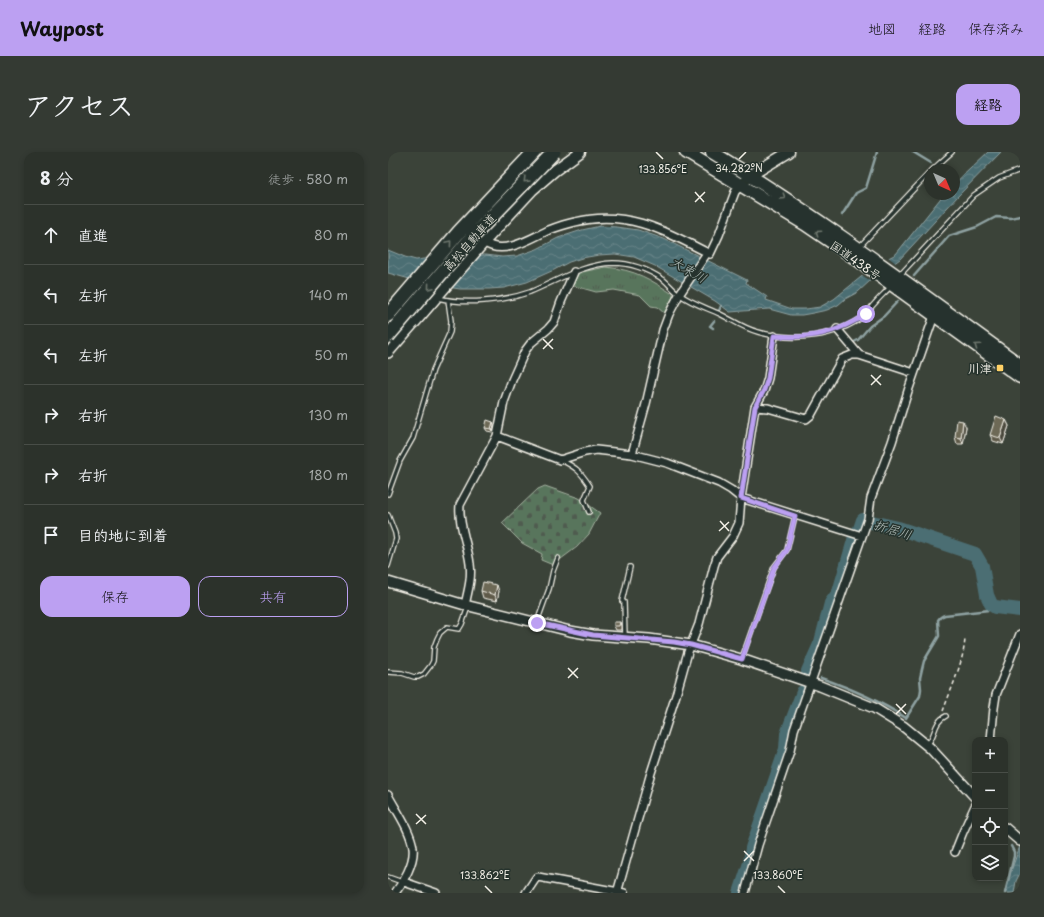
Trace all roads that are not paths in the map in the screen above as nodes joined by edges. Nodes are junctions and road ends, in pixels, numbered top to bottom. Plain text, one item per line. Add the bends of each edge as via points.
1 (534, 152) edge
2 (554, 152) edge
3 (580, 152) edge
4 (686, 152) edge
5 (712, 152) edge
6 (789, 152) edge
7 (952, 152) edge
8 (939, 164) edge
9 (1020, 170) edge
10 (751, 175) junction
11 (924, 179) edge
12 (741, 184) junction
13 (482, 245) junction
14 (858, 252) junction
15 (707, 254) junction
16 (574, 272) junction
17 (894, 280) junction
18 (679, 294) junction
19 (438, 295) junction
20 (448, 300) junction
21 (936, 311) junction
22 (388, 314) edge
23 (415, 322) junction
24 (838, 329) junction
25 (388, 336) edge
26 (774, 336) junction
27 (388, 353) edge
28 (859, 355) junction
29 (1020, 365) edge
30 (914, 373) junction
31 (1020, 377) edge
32 (755, 407) junction
33 (497, 436) junction
34 (632, 454) junction
35 (560, 460) junction
36 (388, 494) edge
37 (741, 498) junction
38 (589, 512) dead end
39 (388, 515) edge
40 (795, 516) junction
41 (858, 535) junction
42 (558, 558) dead end
43 (388, 566) edge
44 (630, 567) dead end
45 (388, 582) edge
46 (466, 605) junction
47 (537, 623) junction
48 (1020, 634) edge
49 (625, 638) junction
50 (691, 645) junction
51 (742, 659) junction
52 (388, 672) edge
53 (810, 683) junction
54 (946, 716) dead end
55 (991, 737) edge
56 (927, 745) junction
57 (972, 791) edge
58 (388, 795) edge
59 (974, 809) edge
60 (1008, 831) edge
61 (1019, 840) edge
62 (955, 852) dead end
63 (388, 877) edge
64 (404, 882) junction
65 (394, 893) edge
66 (436, 893) edge
67 (526, 893) edge
68 (619, 893) edge
69 (745, 893) edge

22 -> 1 highway, 高松自動車道, bridge via 459,232
2 -> 25 highway, 高松自動車道, bridge via 473,236
3 - 13 main road via 532,190
4 - 12 highway, 国道438号
5 - 10 highway, 国道438号
6 - 10 main road
7 - 8 lane
9 - 17 lane via 999,178 974,195
10 - 12 main road
10 -> 14 highway, 国道438号
11 - 14 lane
14 -> 12 highway, 国道438号 via 805,224
12 - 15 street via 735,192 710,254
13 - 15 street via 507,247 573,222 604,218 621,219 660,229
13 - 19 main road
14 - 17 highway, 国道438号
15 - 18 street
16 - 18 lane via 601,264 629,265 641,268 659,278
16 - 20 lane via 513,297 493,300
16 - 33 street via 554,322 525,351 504,402
17 - 21 highway, 国道438号
17 - 24 lane via 866,314
18 - 26 lane via 756,332
18 - 34 street via 663,330
19 - 20 lane
19 - 23 main road
20 - 36 lane via 450,332 431,375 413,438 400,461
21 - 29 highway, 国道438号
21 - 30 street
31 -> 21 highway, 国道438号
22 - 23 main road
23 - 27 street
24 - 26 lane via 812,337
24 - 28 street
26 - 32 street via 768,378
28 - 30 street
28 - 32 street via 842,359 811,415 806,419 768,408
30 - 41 street via 871,498 867,521
32 - 37 street
33 - 35 street
33 - 46 street via 460,505 470,564
34 - 35 street via 596,450
34 - 37 street via 667,463 719,483
35 - 38 lane via 581,472 590,486 584,500
37 - 40 street
37 - 50 street via 739,523 717,557
39 - 43 lane via 396,539
40 - 41 street
40 - 51 lane via 787,550 774,568
41 - 53 street
42 - 47 lane
44 - 49 lane via 622,601
45 - 46 street
46 - 47 street
46 - 52 lane via 460,628 456,630 447,627 440,633 434,647 433,661 424,674 414,677
47 - 49 street via 593,635
48 - 55 street via 996,695
49 - 50 street
50 - 51 street
50 - 68 street via 650,776
51 - 53 street
53 - 56 street via 879,711
53 - 69 street
54 - 56 lane via 935,728 932,740
56 - 57 street
58 - 64 street via 408,832 413,848 413,857
59 - 62 street
60 - 61 street
63 - 64 lane
64 - 65 street
64 - 66 street
67 - 68 street via 538,877

